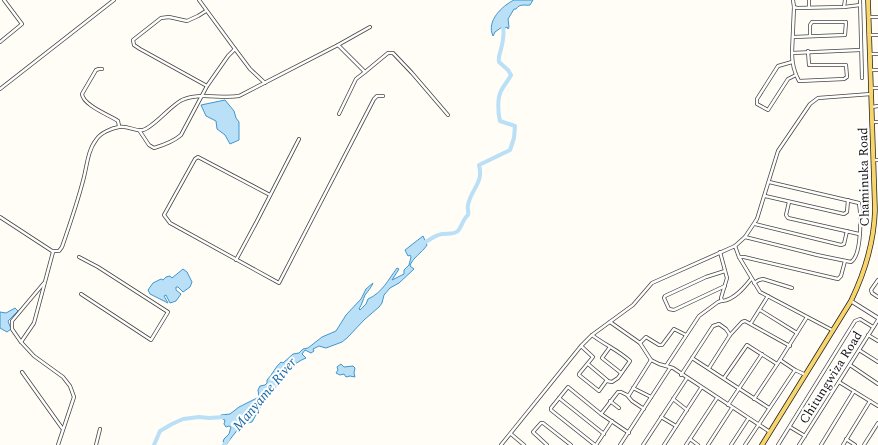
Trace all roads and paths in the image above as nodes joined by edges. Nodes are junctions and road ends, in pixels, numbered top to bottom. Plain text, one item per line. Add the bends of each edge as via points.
1 (4, 0) edge
2 (114, 0) edge
3 (199, 0) edge
4 (793, 0) edge
5 (809, 0) edge
6 (845, 0) edge
7 (860, 0) edge
8 (868, 0) edge
9 (860, 5) junction
10 (794, 7) junction
11 (809, 7) junction
12 (844, 7) junction
13 (206, 10) junction
14 (878, 17) edge
15 (869, 18) junction
16 (370, 27) dead end
17 (869, 35) junction
18 (878, 35) edge
19 (793, 36) junction
20 (810, 36) junction
21 (0, 42) edge
22 (338, 45) junction
23 (235, 49) junction
24 (860, 50) junction
25 (808, 51) junction
26 (792, 53) junction
27 (869, 54) junction
28 (878, 54) edge
29 (792, 62) junction
30 (102, 69) dead end
31 (871, 70) junction
32 (878, 70) edge
33 (365, 72) junction
34 (796, 75) junction
35 (862, 78) dead end
36 (265, 83) junction
37 (208, 86) junction
38 (871, 88) junction
39 (878, 88) edge
40 (0, 89) edge
41 (872, 94) junction
42 (202, 96) junction
43 (383, 96) dead end
44 (878, 106) edge
45 (872, 107) junction
46 (339, 114) dead end
47 (448, 116) dead end
48 (872, 122) junction
49 (878, 122) edge
50 (120, 126) junction
51 (138, 130) junction
52 (299, 139) dead end
53 (873, 141) junction
54 (878, 141) edge
55 (876, 160) edge
56 (769, 182) junction
57 (270, 195) junction
58 (765, 196) junction
59 (848, 200) junction
60 (789, 202) junction
61 (0, 217) edge
62 (756, 224) junction
63 (847, 231) junction
64 (859, 234) junction
65 (745, 237) junction
66 (735, 246) junction
67 (53, 252) junction
68 (720, 252) junction
69 (79, 257) dead end
70 (739, 257) junction
71 (236, 260) junction
72 (845, 261) junction
73 (725, 272) junction
74 (751, 279) junction
75 (878, 280) edge
76 (45, 282) junction
77 (754, 283) junction
78 (725, 286) junction
79 (792, 288) dead end
80 (81, 294) dead end
81 (768, 296) junction
82 (878, 296) edge
83 (722, 301) junction
84 (851, 301) junction
85 (760, 310) junction
86 (807, 317) junction
87 (878, 319) edge
88 (610, 322) junction
89 (752, 323) junction
90 (873, 328) junction
91 (833, 331) junction
92 (797, 333) junction
93 (592, 335) junction
94 (686, 335) junction
95 (730, 335) junction
96 (868, 335) junction
97 (878, 341) edge
98 (21, 342) junction
99 (640, 344) junction
100 (581, 346) junction
101 (790, 346) junction
102 (610, 347) junction
103 (859, 350) junction
104 (762, 354) junction
105 (692, 358) junction
106 (651, 360) junction
107 (780, 360) junction
108 (878, 362) edge
109 (588, 364) junction
110 (777, 364) junction
111 (850, 365) junction
112 (666, 366) junction
113 (670, 368) junction
114 (708, 368) junction
115 (795, 370) junction
116 (22, 372) dead end
117 (621, 373) junction
118 (681, 375) junction
119 (806, 375) junction
120 (687, 378) junction
121 (724, 378) junction
122 (607, 381) junction
123 (839, 382) junction
124 (878, 384) edge
125 (633, 388) junction
126 (701, 388) junction
127 (739, 389) junction
128 (854, 391) junction
129 (627, 395) junction
130 (651, 397) junction
131 (559, 398) junction
132 (717, 398) junction
133 (673, 399) junction
134 (754, 399) junction
135 (610, 401) junction
136 (870, 401) junction
137 (728, 405) junction
138 (878, 406) edge
139 (619, 408) dead end
140 (732, 408) junction
141 (769, 408) junction
142 (644, 409) junction
143 (687, 410) junction
144 (601, 414) junction
145 (661, 417) junction
146 (748, 419) junction
147 (612, 421) junction
148 (878, 423) edge
149 (759, 425) junction
150 (676, 427) junction
151 (790, 427) junction
152 (63, 429) junction
153 (100, 429) dead end
154 (770, 432) junction
155 (629, 433) junction
156 (511, 434) junction
157 (604, 434) junction
158 (805, 437) junction
159 (690, 439) junction
160 (846, 440) junction
161 (622, 444) edge
162 (58, 445) edge
163 (96, 445) edge
164 (501, 445) edge
165 (523, 445) edge
166 (547, 445) edge
167 (571, 445) edge
168 (596, 445) edge
169 (643, 445) edge
170 (664, 445) edge
171 (686, 445) edge
172 (698, 445) edge
173 (708, 445) edge
174 (731, 445) edge
175 (745, 445) edge
176 (762, 445) edge
177 (778, 445) edge
178 (800, 445) edge
179 (821, 445) edge
180 (843, 445) edge
181 (855, 445) edge
182 (864, 445) edge

1 - 21 street via 22,24
2 - 40 street
3 - 13 street
4 - 10 street
5 - 11 street
6 - 12 street
7 - 9 street
8 - 15 main road, Chaminuka Road
9 - 12 street
9 - 24 street
10 - 11 street
10 - 19 street
11 - 12 street
13 - 23 street
13 - 37 street via 187,21 161,18 133,40 134,45 140,49
14 - 15 street
15 - 17 main road, Chaminuka Road
16 - 22 street
17 - 18 street
17 - 27 main road, Chaminuka Road
19 - 20 street
19 - 26 street
20 - 20 street via 845,35 846,22 812,22
22 - 33 street
22 - 36 street
23 - 36 street
23 - 37 street
24 - 25 street
24 - 35 street
25 - 26 street
25 - 34 street via 810,65 846,65 847,77 801,81
26 - 29 street
27 - 28 street
27 - 31 main road, Chaminuka Road
29 - 34 street
29 - 34 street via 778,66 757,104 768,110 788,79
30 - 50 street via 96,70 82,98 86,103 118,121
31 - 32 street
31 - 38 main road, Chaminuka Road
33 - 46 street via 356,79
33 - 47 street via 388,53 393,53
36 - 42 street via 239,96
37 - 42 street
38 - 39 street
38 - 41 main road, Chaminuka Road
41 - 45 main road, Chaminuka Road
41 - 56 street via 814,100 781,145
42 - 51 street via 180,101 148,127
42 - 51 street via 176,140 154,148
43 - 71 street via 374,99 279,283
44 - 45 street
45 - 48 main road, Chaminuka Road
48 - 49 street
48 - 53 main road, Chaminuka Road
50 - 51 street
50 - 67 street via 101,135 93,144 62,247 59,251
52 - 57 street
53 - 54 street
53 - 55 main road, Chaminuka Road
55 - 84 main road, Chaminuka Road via 873,235 865,268
56 - 58 street
56 - 59 street
57 - 71 street
57 - 71 street via 198,157 164,215 170,223
58 - 60 street
58 - 62 street
59 - 60 street via 847,212 844,214
59 - 64 street via 860,204
60 - 63 street via 787,217
61 - 67 street
62 - 63 street via 841,245 844,244
62 - 65 street
63 - 64 street
64 - 72 street via 859,247 854,260
65 - 66 street
65 - 72 street
66 - 68 street
66 - 70 street
67 - 76 street
68 - 73 street
68 - 88 street via 652,283 636,302
69 - 80 street via 168,312 151,340
70 - 72 street via 838,279
70 - 74 street
73 - 78 street
73 - 78 street via 706,277 664,298 669,308 674,310
74 - 77 street
74 - 83 street via 739,292
75 - 82 street via 871,290
76 - 98 street via 34,322
76 - 98 street via 12,321 12,329
77 - 79 street via 764,279
77 - 81 street via 760,292
78 - 83 street
81 - 85 street
81 - 86 street
83 - 94 street via 701,314
84 - 87 street
84 - 91 main road, Chaminuka Road
85 - 89 street
85 - 92 street
86 - 91 street
86 - 92 street
87 - 90 street, Chitungwiza Road
88 - 93 street
88 - 99 street
89 - 95 street via 742,322
89 - 101 street
90 - 96 street, Chitungwiza Road
90 - 151 street via 860,319 855,321
91 - 119 main road, Chaminuka Road
92 - 101 street
93 - 100 street
93 - 102 street
94 - 99 street via 674,329 662,345 646,337
94 - 112 street
95 - 105 street via 726,329 715,324
95 - 114 street
96 - 97 street
96 - 103 street, Chitungwiza Road
98 - 152 street via 34,356 63,377 70,386 74,397
99 - 106 street
100 - 109 street via 593,356
100 - 156 street
101 - 107 street
102 - 117 street via 602,358
102 - 117 street via 630,361
103 - 108 street
103 - 111 street, Chitungwiza Road
104 - 110 street
104 - 121 street via 749,345 746,346
104 - 127 street
105 - 114 street
105 - 118 street
106 - 112 street
106 - 125 street
107 - 110 street
107 - 115 street
109 - 122 street
109 - 122 street via 579,376 598,391
110 - 134 street
111 - 123 street, Chitungwiza Road
111 - 124 street
112 - 113 street
113 - 118 street
113 - 130 street
114 - 121 street
115 - 119 street
115 - 141 street
116 - 152 street
117 - 122 street via 615,381
118 - 120 street
119 - 154 main road, Chaminuka Road
120 - 126 street
120 - 133 street
121 - 127 street
123 - 128 street
123 - 158 street, Chitungwiza Road
125 - 129 street
125 - 130 street
126 - 132 street
126 - 143 street
127 - 134 street
127 - 137 street
128 - 136 street
128 - 179 street
129 - 135 street via 619,391
129 - 142 street
130 - 142 street
131 - 144 street via 569,387
131 - 157 street
131 - 168 street via 551,410
132 - 137 street
132 - 159 street
133 - 143 street
133 - 145 street
134 - 141 street
135 - 139 street
135 - 144 street
136 - 138 street
136 - 160 street
137 - 140 street
140 - 146 street
140 - 173 street
141 - 149 street
142 - 155 street
143 - 150 street
144 - 147 street
145 - 150 street
145 - 169 street
146 - 149 street
146 - 174 street
147 - 155 street
147 - 157 street
148 - 182 street
149 - 154 street
149 - 175 street
150 - 170 street
151 - 158 street
151 - 177 street
152 - 162 street
153 - 163 street
154 - 176 main road, Chaminuka Road
155 - 161 street
156 - 164 street
156 - 165 street
157 - 168 street
158 - 178 street, Chitungwiza Road
159 - 171 street
159 - 172 street
160 - 180 street
160 - 181 street
166 - 167 street via 533,432 541,423

